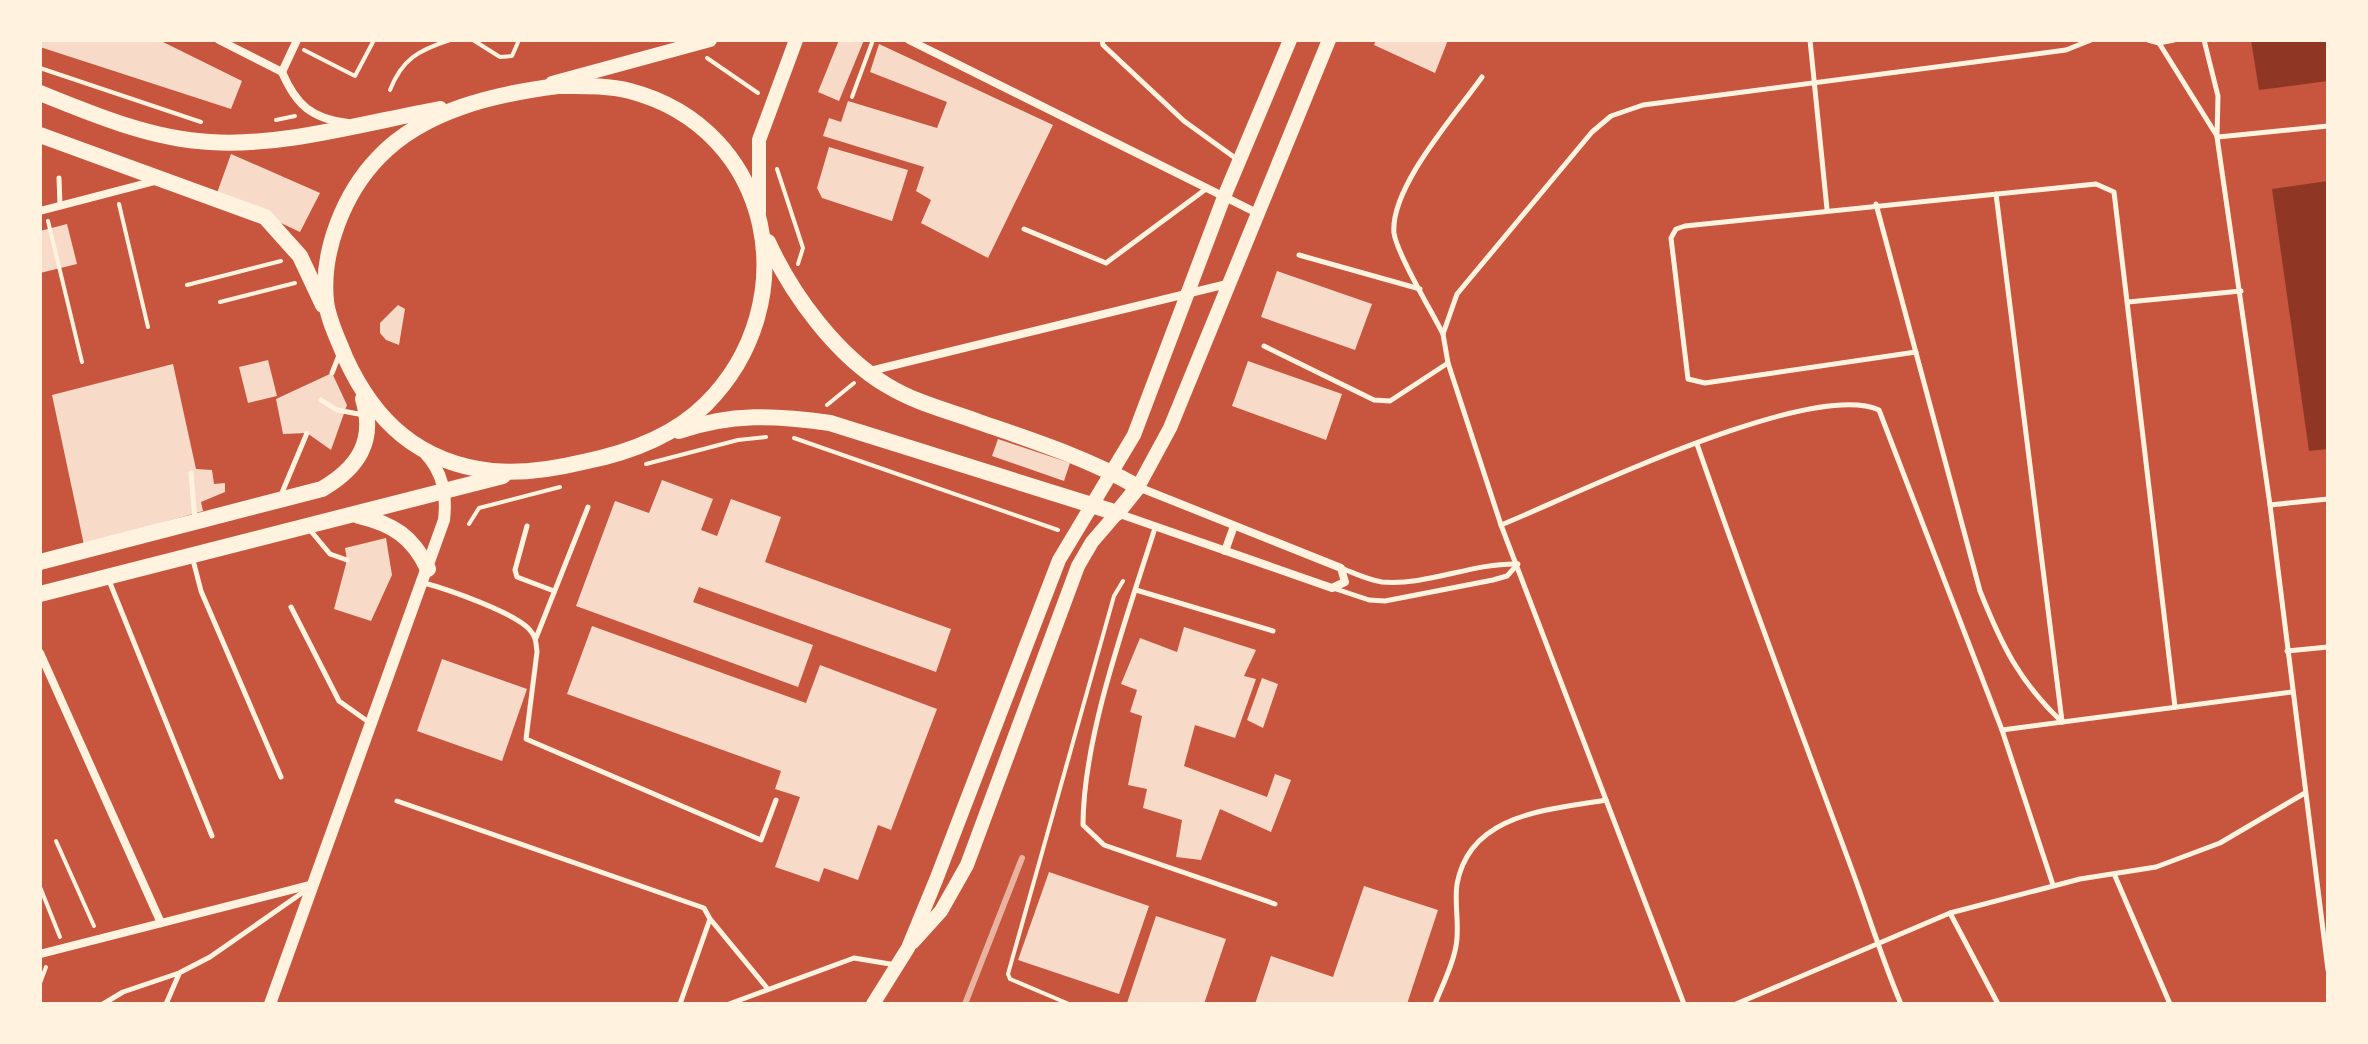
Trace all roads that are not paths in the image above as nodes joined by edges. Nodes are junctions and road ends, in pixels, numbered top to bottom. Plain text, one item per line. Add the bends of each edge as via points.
1 (219, 40) edge
2 (710, 40) edge
3 (796, 40) edge
4 (909, 40) edge
5 (1102, 40) edge
6 (1290, 40) edge
7 (1329, 40) edge
8 (1810, 40) edge
9 (2091, 40) edge
10 (2148, 40) edge
11 (2174, 40) edge
12 (2204, 40) edge
13 (296, 43) edge
14 (2159, 43) junction
15 (282, 72) junction
16 (1482, 77) dead end
17 (1815, 81) junction
18 (523, 90) junction
19 (40, 93) edge
20 (482, 101) junction
21 (360, 124) junction
22 (2328, 126) edge
23 (40, 135) edge
24 (2217, 137) junction
25 (1239, 160) junction
26 (59, 178) dead end
27 (165, 179) junction
28 (1207, 188) junction
29 (1996, 194) junction
30 (1224, 197) junction
31 (1876, 204) junction
32 (60, 205) junction
33 (1827, 209) junction
34 (43, 210) edge
35 (1257, 213) junction
36 (761, 224) junction
37 (1024, 229) dead end
38 (1299, 255) dead end
39 (1227, 284) junction
40 (1421, 289) junction
41 (2241, 291) junction
42 (1189, 293) junction
43 (2128, 302) junction
44 (332, 325) junction
45 (1443, 334) junction
46 (1264, 346) dead end
47 (342, 348) junction
48 (1916, 352) junction
49 (1448, 363) junction
50 (869, 372) junction
51 (332, 373) dead end
52 (354, 375) junction
53 (321, 400) dead end
54 (367, 416) junction
55 (307, 433) dead end
56 (658, 438) junction
57 (1697, 444) junction
58 (419, 447) junction
59 (520, 472) junction
60 (191, 473) dead end
61 (1114, 473) junction
62 (1138, 487) junction
63 (445, 491) junction
64 (2328, 499) edge
65 (279, 502) junction
66 (1091, 505) junction
67 (2270, 505) junction
68 (588, 507) dead end
69 (1117, 513) junction
70 (353, 515) junction
71 (195, 523) junction
72 (1501, 525) junction
73 (307, 526) junction
74 (527, 526) dead end
75 (1234, 526) junction
76 (1155, 528) junction
77 (1225, 551) junction
78 (192, 556) junction
79 (347, 560) dead end
80 (40, 562) edge
81 (1518, 564) junction
82 (1341, 568) junction
83 (426, 576) junction
84 (107, 577) junction
85 (1332, 588) junction
86 (1136, 590) junction
87 (554, 591) junction
88 (40, 594) edge
89 (291, 607) dead end
90 (1273, 631) dead end
91 (536, 638) junction
92 (2328, 647) edge
93 (2287, 651) junction
94 (40, 653) edge
95 (2292, 692) junction
96 (2175, 707) junction
97 (2062, 722) junction
98 (372, 724) junction
99 (2002, 730) junction
100 (281, 777) dead end
101 (2305, 793) junction
102 (776, 800) dead end
103 (1606, 800) junction
104 (397, 801) dead end
105 (212, 836) dead end
106 (2115, 876) junction
107 (315, 884) junction
108 (2053, 885) junction
109 (1275, 904) dead end
110 (1950, 913) junction
111 (710, 919) junction
112 (161, 923) junction
113 (1876, 945) junction
114 (908, 948) junction
115 (40, 954) edge
116 (897, 965) junction
117 (2328, 970) edge
118 (179, 973) junction
119 (767, 988) junction
120 (103, 1004) edge
121 (166, 1004) edge
122 (270, 1004) edge
123 (680, 1004) edge
124 (729, 1004) edge
125 (873, 1004) edge
126 (1435, 1004) edge
127 (1684, 1004) edge
128 (1736, 1004) edge
129 (1901, 1004) edge
130 (1998, 1004) edge
131 (2170, 1004) edge

1 - 15 street
2 - 18 main road
3 - 36 main road via 759,140
4 - 28 street
5 - 25 lane via 1184,121
6 - 25 main road
7 - 35 main road
8 - 17 lane
9 - 17 lane via 2066,50
10 - 14 lane
11 - 14 lane
12 - 24 lane via 2218,96
13 - 15 street
14 - 24 lane
15 - 21 street via 309,114
16 - 40 lane via 1413,174 1396,211 1394,235
17 - 33 lane
17 - 45 lane via 1643,105 1611,116 1457,294
18 - 20 main road
18 - 36 main road via 599,86 627,90 677,110 697,122 735,164
19 - 21 main road via 123,124 189,140 235,142
20 - 21 main road
20 - 44 main road via 418,127 362,177 339,221 326,273
22 - 24 lane
23 - 27 main road
24 - 41 lane
25 - 30 main road
26 - 32 lane
27 - 32 street
27 - 44 main road via 265,217 300,256
28 - 30 street
28 - 37 lane via 1106,263
29 - 31 lane
29 - 43 lane via 2096,184 2114,192
29 - 97 lane
30 - 35 street
30 - 42 main road
31 - 33 lane
31 - 48 lane
32 - 34 street
33 - 48 lane via 1676,229 1671,238 1688,379 1705,383
35 - 39 main road
36 - 50 main road via 792,285 829,333
36 - 56 main road via 764,289 749,341 704,406
38 - 40 lane
39 - 42 street
39 - 62 main road via 1170,428
40 - 45 lane
41 - 43 lane
41 - 67 lane
42 - 50 street
42 - 61 main road
43 - 96 lane
44 - 47 main road
45 - 49 lane
46 - 49 lane via 1374,400 1390,401
47 - 51 lane
47 - 52 main road
48 - 97 lane via 1980,591 2005,652 2031,693
49 - 72 lane
50 - 61 main road via 916,400
52 - 54 main road
52 - 58 main road via 382,419
53 - 54 lane via 337,410
54 - 65 main road via 365,448 350,469 322,489
55 - 65 lane
56 - 59 main road via 592,460
56 - 66 main road via 737,415 808,420
57 - 72 lane
57 - 99 lane via 1760,421 1845,403 1879,410
57 - 113 lane
58 - 59 main road via 478,468
58 - 63 street via 436,467
59 - 63 main road
60 - 71 lane
61 - 62 main road
61 - 66 main road
62 - 69 main road
62 - 75 street
63 - 70 main road
63 - 83 street via 444,520
64 - 67 lane
65 - 71 main road
66 - 69 main road
66 - 114 main road via 1071,535
67 - 93 lane
68 - 87 lane
69 - 76 street
69 - 114 main road via 1078,566 967,865 941,911
70 - 73 main road
70 - 83 main road via 399,530 421,554
71 - 80 main road
72 - 81 lane
73 - 78 main road
73 - 79 lane via 330,554
74 - 87 lane via 517,577
75 - 77 street
75 - 82 street
76 - 77 street
76 - 86 lane
77 - 85 street
78 - 84 main road
78 - 100 lane via 201,591
81 - 82 lane via 1484,565 1400,582 1378,582
81 - 85 lane via 1507,576 1493,580 1385,601
81 - 103 lane
82 - 85 street via 1345,582
83 - 91 lane via 527,626
83 - 98 street
84 - 88 main road
84 - 105 lane
86 - 90 lane
86 - 109 lane via 1095,736 1083,825 1104,845
87 - 91 lane
89 - 98 lane via 339,701
91 - 102 lane via 526,739 761,840
92 - 93 lane
93 - 95 lane
94 - 112 street
95 - 96 lane
95 - 101 lane
96 - 97 lane
97 - 99 lane
98 - 107 street
99 - 108 lane
101 - 106 lane via 2220,843
101 - 117 lane
103 - 126 lane via 1500,823 1477,842 1463,863 1456,947
103 - 127 lane
104 - 111 lane via 704,908
106 - 108 lane
106 - 131 lane
107 - 112 street
107 - 118 lane
107 - 122 street
108 - 110 lane
110 - 113 lane
110 - 130 lane
111 - 119 lane
111 - 123 lane
112 - 115 street
113 - 128 lane
113 - 129 lane
114 - 116 main road
116 - 119 lane via 854,958
116 - 125 main road
118 - 120 lane
118 - 121 lane
119 - 124 lane

